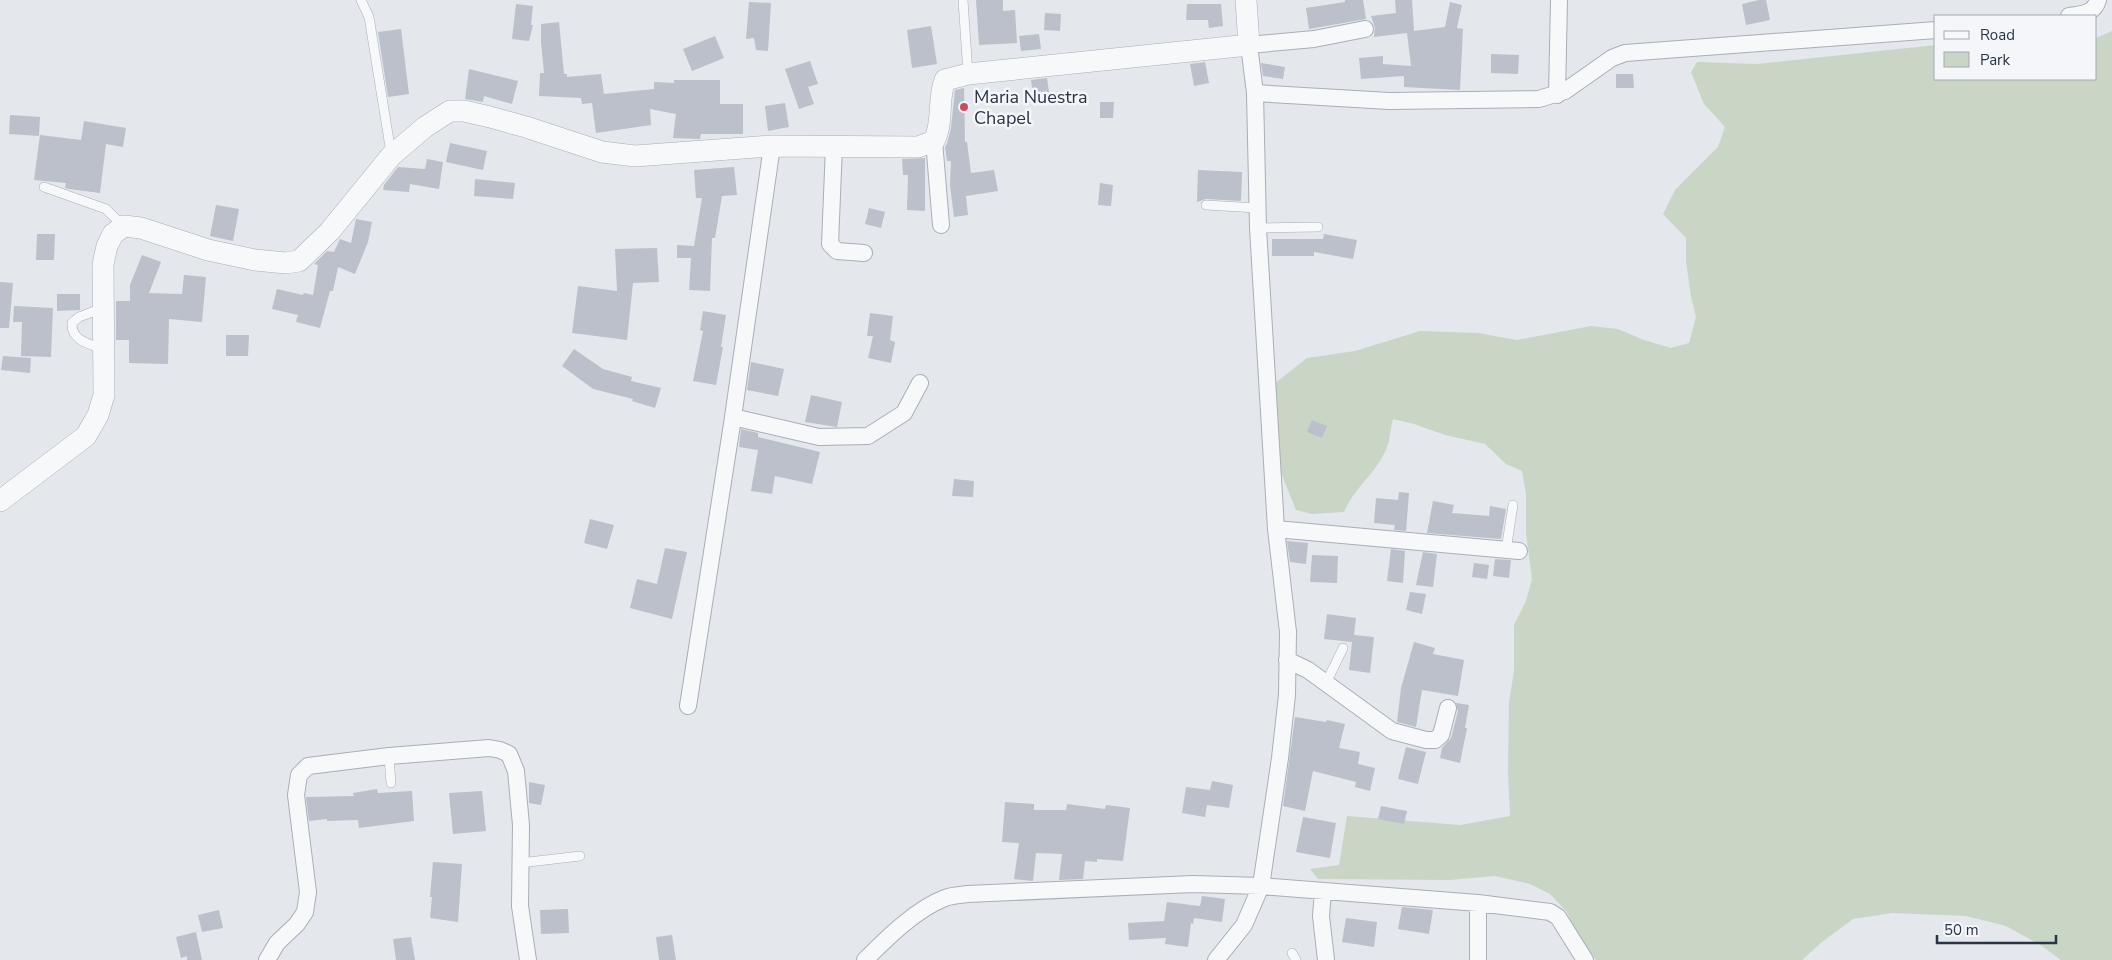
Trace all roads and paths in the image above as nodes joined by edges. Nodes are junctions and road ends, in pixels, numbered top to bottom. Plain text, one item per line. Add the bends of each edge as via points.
1 (361, 0) edge
2 (963, 0) edge
3 (1246, 0) edge
4 (1559, 0) edge
5 (2098, 0) edge
6 (2075, 15) edge
7 (1365, 29) dead end
8 (1934, 30) edge
9 (1249, 45) junction
10 (968, 74) junction
11 (1255, 93) junction
12 (1557, 95) junction
13 (934, 141) junction
14 (772, 146) junction
15 (834, 146) junction
16 (391, 156) junction
17 (44, 187) dead end
18 (1206, 204) dead end
19 (1257, 208) junction
20 (941, 225) dead end
21 (124, 226) junction
22 (1318, 227) dead end
23 (1258, 228) junction
24 (864, 253) dead end
25 (103, 308) junction
26 (104, 349) junction
27 (920, 383) dead end
28 (733, 417) junction
29 (0, 501) edge
30 (1513, 505) dead end
31 (1276, 529) junction
32 (1513, 550) joint
33 (1343, 648) dead end
34 (1287, 660) junction
35 (1326, 683) junction
36 (688, 706) dead end
37 (1448, 708) dead end
38 (390, 756) junction
39 (390, 783) dead end
40 (580, 856) dead end
41 (520, 863) junction
42 (1261, 886) junction
43 (1322, 891) junction
44 (1478, 903) junction
45 (267, 960) edge
46 (528, 960) edge
47 (865, 960) edge
48 (1216, 960) edge
49 (1326, 960) edge
50 (1478, 960) edge
51 (1585, 960) edge

1 - 16 lane via 369,17
2 - 10 lane
3 - 9 street
4 - 12 street
5 - 6 street via 2096,7
7 - 9 street via 1314,39
8 - 12 street via 1625,52
9 - 10 street
9 - 11 street
10 - 13 street via 945,80 941,90 938,133
11 - 12 street via 1389,101 1515,101
11 - 19 street
13 - 15 street via 918,147
13 - 20 street
14 - 15 street
14 - 16 street via 635,156 602,152 499,119 450,111
14 - 28 street
15 - 24 street via 830,244 836,251
16 - 21 street via 330,231 299,261 255,260
17 - 21 lane via 106,209
18 - 19 lane
19 - 23 street
21 - 25 street via 112,234 107,246 103,264
22 - 23 lane
23 - 31 street
25 - 26 street
25 - 26 lane via 79,317 72,323 72,330 79,340
26 - 29 street via 104,395 98,415 86,436
27 - 28 street via 904,413 868,436 819,437
28 - 36 street
30 - 32 lane
31 - 32 street
31 - 34 street via 1288,632
33 - 35 lane
34 - 35 street
34 - 42 street via 1280,758
35 - 37 street via 1392,731 1426,740 1436,740 1441,735
38 - 39 lane
38 - 41 street via 490,748 509,754 516,771
38 - 45 street via 308,766 299,775 296,795 308,892 305,912
40 - 41 lane
41 - 46 street via 520,906
42 - 43 street
42 - 47 street via 1193,884 947,897 929,906
42 - 48 street via 1244,925
43 - 44 street
43 - 49 street via 1321,925
44 - 50 street
44 - 51 street via 1550,912 1558,918

